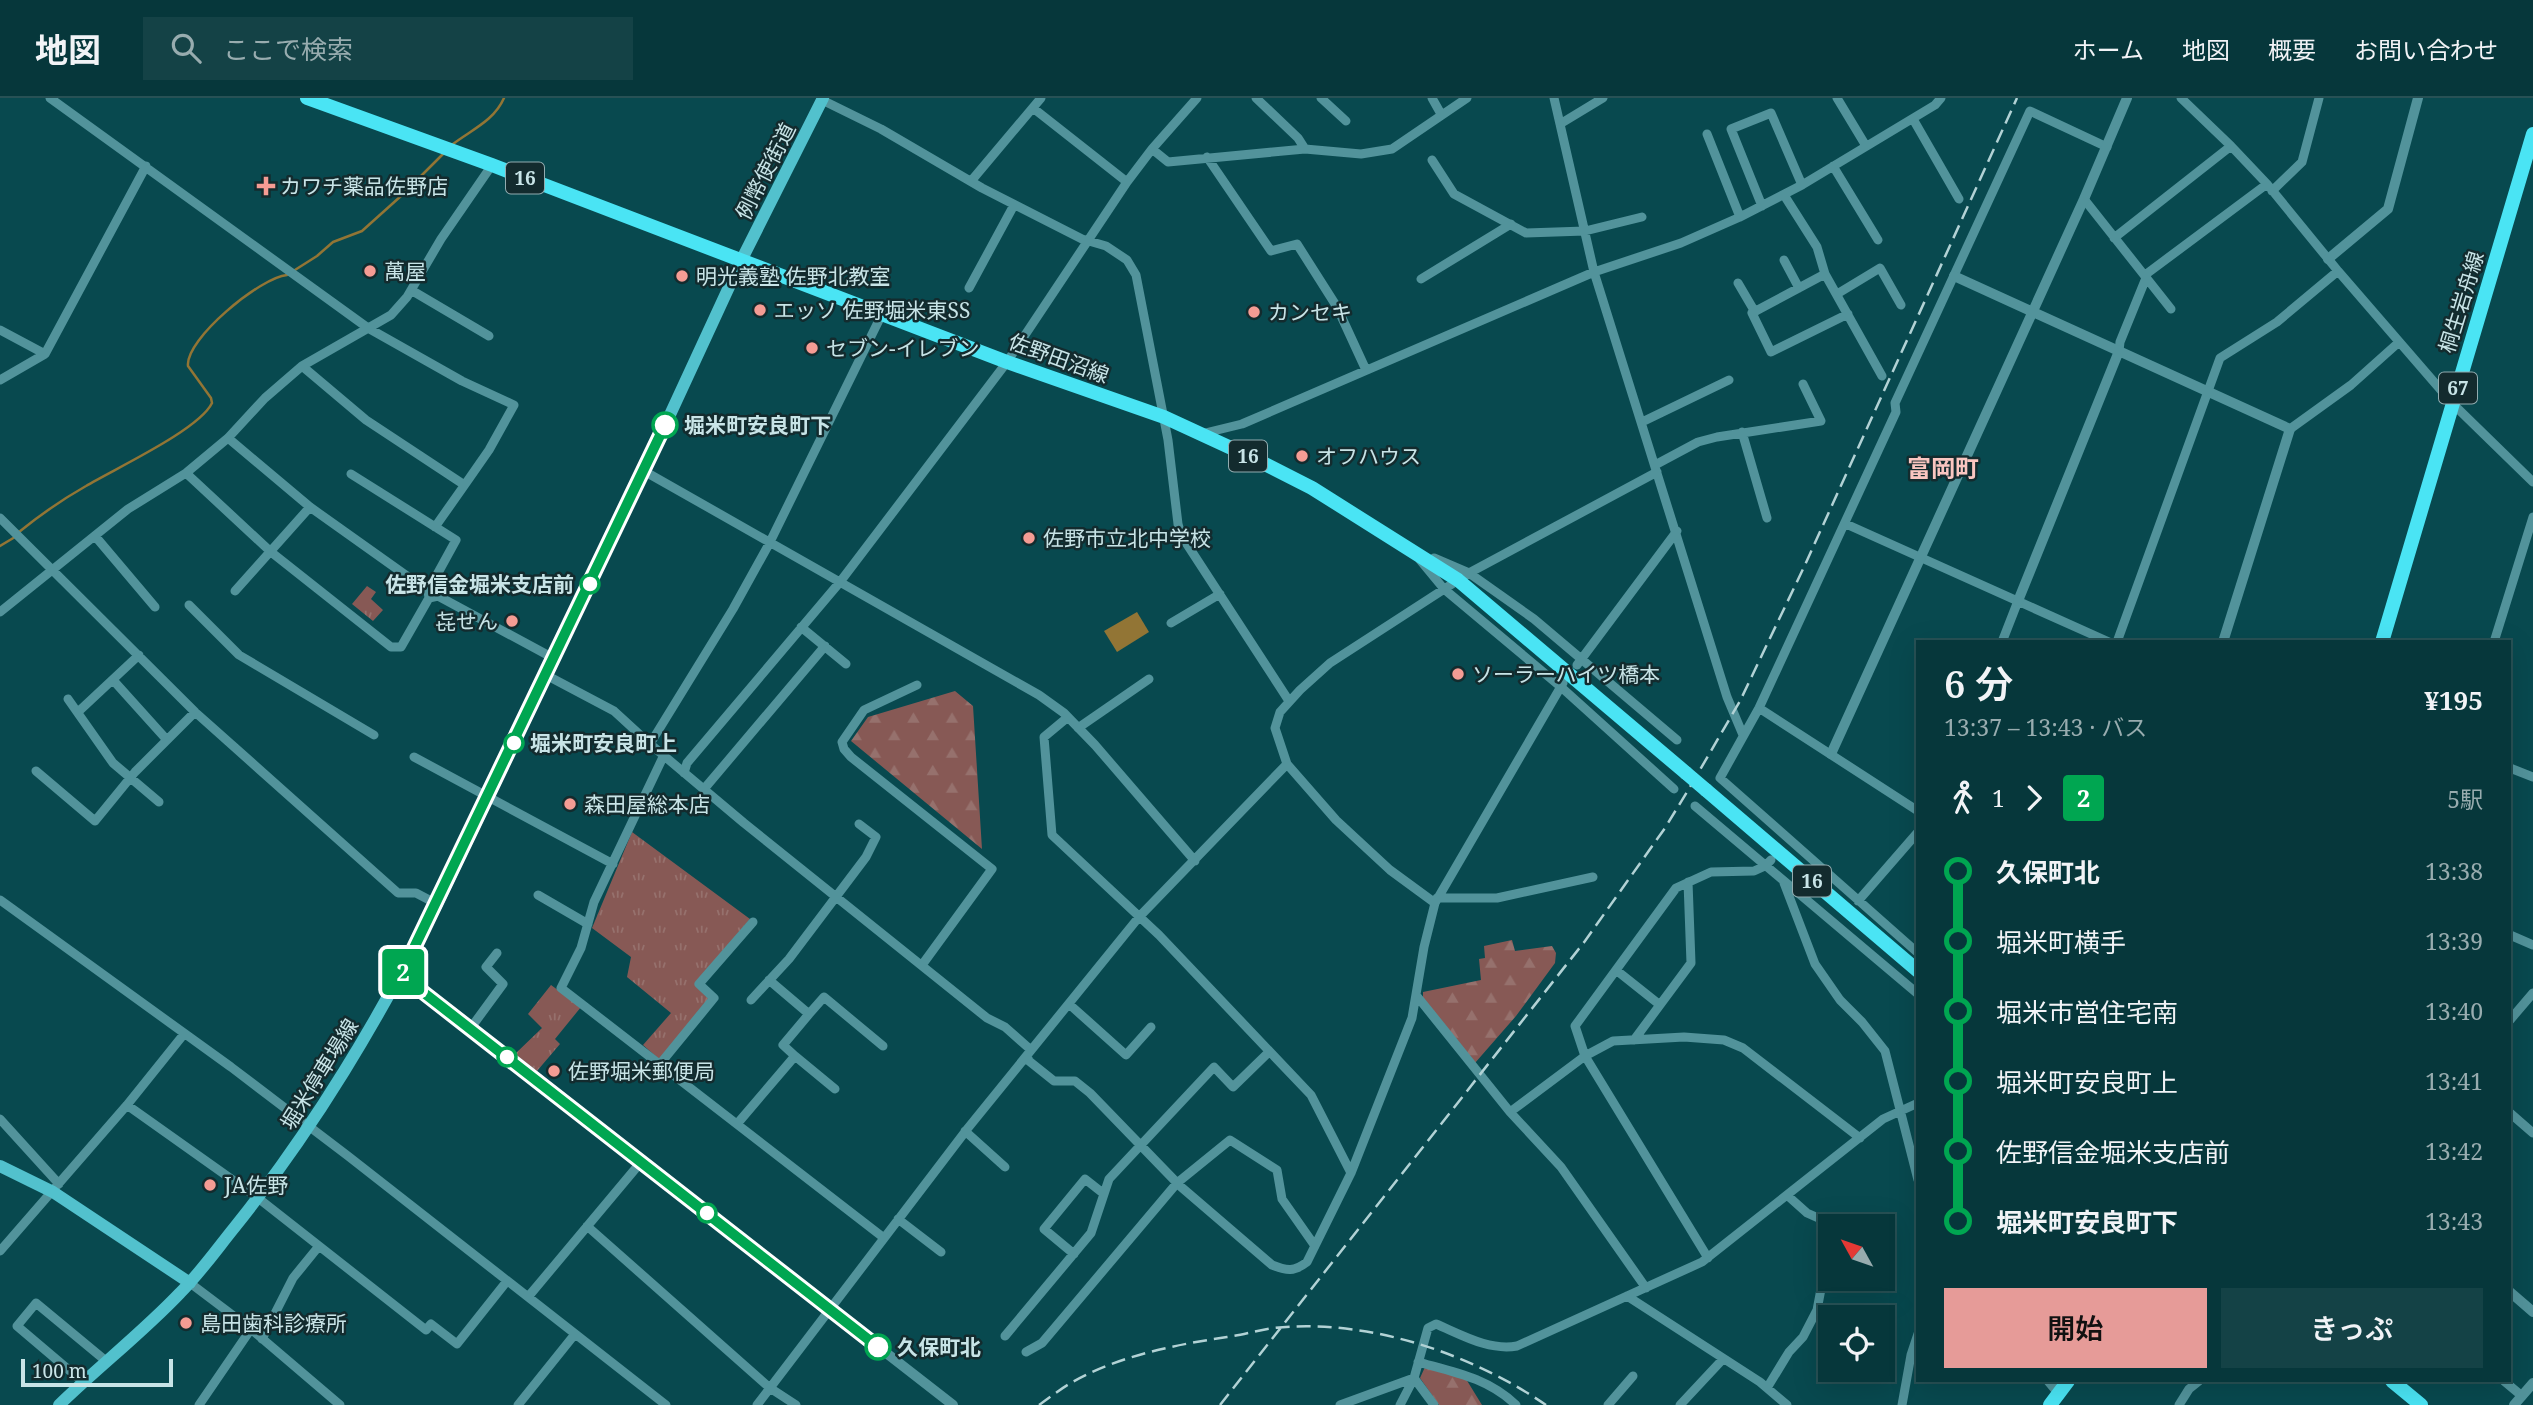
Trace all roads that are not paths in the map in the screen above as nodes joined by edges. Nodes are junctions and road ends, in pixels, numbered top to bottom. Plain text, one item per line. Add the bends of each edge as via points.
1 (50, 98) edge
2 (307, 98) edge
3 (1041, 98) edge
4 (1197, 98) edge
5 (1256, 98) edge
6 (1321, 98) edge
7 (1432, 98) edge
8 (1467, 98) edge
9 (1554, 98) edge
10 (1603, 98) edge
11 (1838, 98) edge
12 (1941, 98) edge
13 (2127, 98) edge
14 (2181, 98) edge
15 (2319, 98) edge
16 (2418, 98) edge
17 (822, 99) edge
18 (1033, 108) junction
19 (1441, 114) junction
20 (1913, 119) junction
21 (1346, 121) dead end
22 (1560, 124) junction
23 (1707, 134) dead end
24 (2533, 134) edge
25 (1866, 146) junction
26 (2231, 146) junction
27 (2107, 147) junction
28 (1152, 149) junction
29 (1305, 149) junction
30 (1207, 157) junction
31 (1432, 160) dead end
32 (492, 165) junction
33 (146, 166) junction
34 (1833, 166) junction
35 (972, 180) junction
36 (1127, 182) junction
37 (1802, 185) junction
38 (2269, 187) junction
39 (1784, 195) junction
40 (1959, 199) dead end
41 (2084, 199) junction
42 (1014, 205) junction
43 (1762, 206) junction
44 (1642, 217) dead end
45 (1740, 217) junction
46 (1511, 225) junction
47 (1585, 231) junction
48 (2115, 238) junction
49 (1089, 240) junction
50 (1878, 240) dead end
51 (2328, 259) junction
52 (1784, 260) dead end
53 (741, 261) junction
54 (2338, 271) junction
55 (1594, 272) junction
56 (1825, 274) junction
57 (1954, 276) junction
58 (2145, 276) junction
59 (1421, 279) dead end
60 (1738, 283) dead end
61 (970, 288) dead end
62 (1799, 288) junction
63 (411, 290) junction
64 (1836, 294) junction
65 (1901, 305) dead end
66 (2171, 309) dead end
67 (1755, 312) junction
68 (2032, 312) junction
69 (882, 314) junction
70 (1848, 314) junction
71 (368, 328) junction
72 (0, 330) edge
73 (489, 336) dead end
74 (2398, 343) junction
75 (2119, 351) junction
76 (45, 354) junction
77 (1007, 362) junction
78 (302, 366) junction
79 (1366, 370) junction
80 (1882, 376) dead end
81 (0, 380) edge
82 (1729, 380) dead end
83 (1802, 384) dead end
84 (2206, 391) junction
85 (2453, 404) junction
86 (1164, 417) junction
87 (1642, 422) junction
88 (2290, 429) junction
89 (1742, 432) junction
90 (1201, 434) junction
91 (228, 438) junction
92 (1656, 469) junction
93 (644, 471) junction
94 (186, 473) junction
95 (351, 474) dead end
96 (2533, 482) edge
97 (466, 483) junction
98 (310, 508) junction
99 (2533, 517) edge
100 (0, 518) edge
101 (1767, 519) dead end
102 (1846, 524) junction
103 (435, 527) junction
104 (1677, 531) junction
105 (95, 536) junction
106 (769, 544) junction
107 (1409, 548) junction
108 (271, 551) junction
109 (1921, 557) junction
110 (52, 570) junction
111 (1464, 576) junction
112 (840, 582) junction
113 (1444, 589) junction
114 (235, 591) dead end
115 (1220, 594) junction
116 (428, 595) junction
117 (2018, 601) junction
118 (189, 605) dead end
119 (155, 607) dead end
120 (0, 612) edge
121 (1171, 622) dead end
122 (801, 627) junction
123 (2002, 640) edge
124 (2105, 640) edge
125 (2118, 640) edge
126 (2223, 640) edge
127 (2383, 640) edge
128 (2495, 640) edge
129 (825, 646) junction
130 (139, 656) junction
131 (555, 659) junction
132 (1579, 662) junction
133 (846, 664) dead end
134 (546, 676) junction
135 (1149, 679) dead end
136 (113, 680) junction
137 (917, 685) dead end
138 (1562, 685) junction
139 (68, 699) dead end
140 (1289, 701) junction
141 (1759, 708) junction
142 (78, 712) junction
143 (195, 712) junction
144 (1068, 718) junction
145 (1078, 728) junction
146 (374, 735) dead end
147 (1743, 735) junction
148 (167, 740) junction
149 (1677, 740) dead end
150 (650, 744) junction
151 (1831, 754) junction
152 (664, 755) junction
153 (414, 757) dead end
154 (1287, 764) junction
155 (2511, 768) edge
156 (36, 771) dead end
157 (684, 773) junction
158 (2533, 777) edge
159 (131, 778) junction
160 (704, 789) junction
161 (1674, 789) dead end
162 (488, 796) junction
163 (159, 802) dead end
164 (1695, 806) dead end
165 (1916, 810) edge
166 (859, 824) dead end
167 (1916, 834) edge
168 (1195, 860) junction
169 (1768, 863) junction
170 (613, 864) junction
171 (1593, 877) dead end
172 (1688, 883) junction
173 (1784, 883) junction
174 (538, 895) dead end
175 (836, 897) junction
176 (0, 900) edge
177 (1436, 900) junction
178 (1858, 901) junction
179 (437, 904) junction
180 (1139, 917) junction
181 (753, 922) dead end
182 (588, 924) junction
183 (2511, 935) edge
184 (2533, 945) edge
185 (1916, 951) edge
186 (497, 953) dead end
187 (922, 965) junction
188 (1916, 969) edge
189 (1616, 970) junction
190 (401, 975) junction
191 (769, 980) junction
192 (1916, 992) edge
193 (2533, 993) edge
194 (1416, 995) junction
195 (751, 1000) dead end
196 (1069, 1004) junction
197 (1660, 1005) junction
198 (809, 1014) junction
199 (2511, 1019) edge
200 (1151, 1027) dead end
201 (470, 1029) junction
202 (184, 1034) junction
203 (1634, 1040) junction
204 (883, 1046) dead end
205 (1269, 1052) junction
206 (1029, 1053) junction
207 (795, 1056) junction
208 (1585, 1056) junction
209 (660, 1064) junction
210 (835, 1089) dead end
211 (1916, 1104) edge
212 (127, 1105) junction
213 (1902, 1110) junction
214 (1510, 1112) junction
215 (2511, 1114) edge
216 (0, 1118) edge
217 (737, 1124) junction
218 (310, 1127) junction
219 (965, 1131) junction
220 (2533, 1133) edge
221 (1860, 1138) junction
222 (1143, 1145) junction
223 (641, 1162) junction
224 (0, 1167) edge
225 (1005, 1167) dead end
226 (1916, 1171) edge
227 (1350, 1172) junction
228 (1177, 1183) junction
229 (56, 1188) junction
230 (1104, 1194) junction
231 (1787, 1196) junction
232 (258, 1198) junction
233 (1818, 1218) edge
234 (898, 1219) junction
235 (587, 1226) junction
236 (884, 1238) junction
237 (319, 1246) junction
238 (1315, 1246) junction
239 (0, 1251) edge
240 (940, 1252) dead end
241 (1074, 1254) junction
242 (1708, 1258) junction
243 (508, 1282) junction
244 (190, 1283) junction
245 (1646, 1288) junction
246 (1820, 1292) edge
247 (2511, 1294) edge
248 (1628, 1296) junction
249 (528, 1297) junction
250 (830, 1310) junction
251 (2533, 1312) edge
252 (251, 1329) junction
253 (575, 1335) junction
254 (1005, 1336) dead end
255 (262, 1339) junction
256 (1916, 1340) edge
257 (1026, 1352) dead end
258 (1723, 1359) junction
259 (106, 1361) junction
260 (1418, 1363) junction
261 (1633, 1376) dead end
262 (1414, 1378) junction
263 (83, 1382) junction
264 (2048, 1382) edge
265 (2067, 1382) edge
266 (2198, 1382) edge
267 (2393, 1382) edge
268 (2505, 1382) edge
269 (2533, 1383) edge
270 (770, 1388) junction
271 (1767, 1388) junction
272 (2054, 1399) edge
273 (2518, 1401) edge
274 (2412, 1402) edge
275 (59, 1405) edge
276 (199, 1405) edge
277 (340, 1405) edge
278 (517, 1405) edge
279 (666, 1405) edge
280 (757, 1405) edge
281 (796, 1405) edge
282 (953, 1405) edge
283 (1340, 1405) edge
284 (1400, 1405) edge
285 (1434, 1405) edge
286 (1516, 1405) edge
287 (1608, 1405) edge
288 (1680, 1405) edge
289 (1787, 1405) edge
290 (1902, 1405) edge
291 (2179, 1405) edge

1 - 33 street
2 - 32 main road, 佐野田沼線 / 16
3 - 18 street
4 - 28 street
5 - 29 street
6 - 21 street
7 - 19 street
8 - 19 street
9 - 22 street
10 - 22 street
11 - 25 street
12 - 20 street
13 - 27 street
14 - 26 street
15 - 38 street via 2302,162
16 - 51 street via 2388,209
17 - 35 street
17 - 53 main road, 例幣使街道
18 - 35 street
18 - 36 street
19 - 29 street via 1392,149 1362,154
20 - 25 street
20 - 40 street
22 - 47 street
23 - 45 street
24 - 85 main road, 桐生岩舟線 / 67
25 - 34 street
26 - 38 street
26 - 48 street
27 - 41 street
27 - 57 street via 2029,111
28 - 30 street via 1168,162
28 - 36 street
29 - 30 street
30 - 79 street via 1271,251 1297,244 1337,307
31 - 46 street via 1454,194
32 - 53 main road, 佐野田沼線 / 16
32 - 63 street
33 - 71 street
33 - 76 street
34 - 37 street
34 - 50 street
35 - 42 street
36 - 49 street
37 - 39 street
37 - 43 street via 1771,113 1731,129
38 - 51 street
38 - 58 street
39 - 43 street
39 - 56 street via 1817,247
41 - 48 street
41 - 68 street
42 - 49 street
42 - 61 street
43 - 45 street
44 - 47 street
45 - 55 street via 1681,243
46 - 47 street via 1526,233
46 - 59 street
47 - 55 street
48 - 58 street
49 - 77 street
49 - 86 street via 1127,260 1136,275
51 - 54 street
52 - 62 street
53 - 69 main road, 佐野田沼線 / 16
53 - 93 main road, 堀米停車場線
54 - 74 street
54 - 84 street via 2277,322 2220,358
55 - 79 street
55 - 87 street
56 - 62 street
56 - 64 street
57 - 68 street
57 - 102 street
58 - 66 street
58 - 75 street
60 - 67 street
62 - 67 street
63 - 71 street via 391,315
63 - 73 street
64 - 65 street via 1880,268
64 - 70 street
67 - 70 street via 1771,352
68 - 75 street
68 - 109 street
69 - 77 main road, 佐野田沼線 / 16
69 - 106 street
70 - 80 street
71 - 78 street
71 - 97 street via 462,382 514,405
72 - 76 street
74 - 85 street
74 - 88 street via 2351,385
75 - 84 street
75 - 117 street
76 - 81 street
77 - 86 main road, 佐野田沼線 / 16
77 - 112 street
78 - 91 street via 264,398
78 - 97 street via 366,420
79 - 90 street via 1242,424
82 - 87 street
83 - 89 street via 1821,421
84 - 88 street
84 - 125 street
85 - 96 street
85 - 127 main road, 桐生岩舟線 / 67
86 - 90 main road, 佐野田沼線 / 16
86 - 115 street via 1181,535
87 - 92 street
88 - 126 street
89 - 92 street via 1698,442
89 - 101 street
90 - 107 main road, 佐野田沼線 / 16 via 1312,488
91 - 94 street
91 - 98 street
92 - 104 street
92 - 111 street
93 - 106 street
93 - 131 main road, 堀米停車場線
94 - 105 street
94 - 108 street
95 - 103 street
97 - 103 street
98 - 108 street
98 - 116 street
99 - 128 street
100 - 110 street
102 - 109 street
102 - 141 street
103 - 116 street via 456,540
104 - 132 street
104 - 147 street via 1727,697
105 - 110 street
105 - 119 street
106 - 112 street
106 - 150 street
107 - 111 main road, 佐野田沼線 / 16
107 - 113 street
108 - 114 street
108 - 116 street via 391,647 401,647
109 - 117 street
109 - 151 street
110 - 120 street
110 - 130 street
111 - 113 street
111 - 132 street via 1534,619
111 - 188 main road, 佐野田沼線 / 16, bridge
112 - 122 street
112 - 144 street via 1039,695
113 - 138 street
113 - 140 street via 1330,663
115 - 121 street
115 - 140 street
116 - 131 street via 438,596
117 - 123 street
117 - 124 street
118 - 146 street via 239,655
122 - 129 street
122 - 157 street
129 - 133 street
129 - 160 street
130 - 136 street
130 - 143 street
131 - 134 main road, 堀米停車場線
132 - 149 street
134 - 150 street via 614,711
134 - 162 main road, 堀米停車場線
135 - 145 street
136 - 142 street
136 - 148 street
137 - 187 street via 864,710 842,742 851,757 992,869
138 - 161 street
138 - 177 street
139 - 142 street
140 - 154 street via 1275,728
141 - 147 street
141 - 151 street
142 - 159 street via 113,763
143 - 148 street
143 - 179 street via 398,893 416,893
144 - 145 street
144 - 180 street via 1044,737 1052,835
145 - 168 street
147 - 178 street via 1720,778
148 - 159 street
150 - 152 street
151 - 165 street
152 - 157 street
152 - 170 street
153 - 162 street
154 - 168 street
154 - 177 street via 1336,820 1390,870
155 - 158 street
156 - 159 street via 95,821
157 - 160 street
159 - 163 street
160 - 175 street
162 - 170 street
162 - 179 main road, 堀米停車場線
164 - 169 street
166 - 175 street via 876,837
167 - 178 street
168 - 180 street
169 - 172 street via 1754,871 1711,872
169 - 173 street
170 - 182 street
171 - 177 street via 1497,898
172 - 189 street via 1676,888
172 - 197 street via 1691,963
173 - 192 street
173 - 213 street via 1815,964 1885,1051
174 - 182 street
175 - 187 street
175 - 191 street
176 - 202 street
177 - 194 street
178 - 185 street
179 - 190 main road, 堀米停車場線
180 - 196 street
180 - 205 street
181 - 209 street via 699,984 714,998
182 - 209 street via 561,988
183 - 184 street
186 - 201 street via 486,967 503,984
187 - 206 street via 987,1018 1005,1027
189 - 197 street
189 - 208 street via 1575,1026
190 - 201 street
190 - 218 main road, 堀米停車場線
191 - 195 street
191 - 198 street
193 - 199 street
194 - 214 street
194 - 227 street via 1412,1018
196 - 200 street via 1126,1055
196 - 206 street
197 - 203 street
198 - 204 street via 824,997
198 - 207 street via 783,1045
201 - 223 street
202 - 212 street
202 - 218 street
203 - 208 street via 1613,1041
203 - 221 street via 1724,1040 1742,1048
205 - 222 street via 1233,1087 1214,1067
205 - 227 street via 1311,1095
206 - 219 street
206 - 222 street via 1029,1061 1054,1081 1075,1081 1090,1093
207 - 210 street
207 - 217 street
208 - 214 street
208 - 242 street
209 - 217 street
211 - 213 street
212 - 229 street
212 - 232 street
213 - 221 street
213 - 226 street
214 - 245 street via 1560,1167
215 - 220 street
216 - 229 street
217 - 236 street
218 - 232 main road, 堀米停車場線
218 - 243 street
219 - 225 street
219 - 234 street
221 - 231 street
222 - 228 street
222 - 230 street via 1109,1179
223 - 235 street
223 - 250 street
224 - 229 main road
227 - 238 street
228 - 238 street via 1272,1265 1287,1271 1298,1269
228 - 238 street via 1230,1140 1278,1170 1282,1199
228 - 257 street via 1042,1343
229 - 239 street
229 - 244 main road
230 - 241 street via 1091,1233
230 - 241 street via 1085,1179 1044,1229
231 - 233 street
231 - 242 street
232 - 237 street
232 - 244 main road, 堀米停車場線
234 - 236 street
234 - 240 street
235 - 249 street
235 - 270 street
236 - 250 street
237 - 243 street via 426,1329 431,1324 457,1344
237 - 255 street via 293,1278
241 - 254 street
242 - 245 street
243 - 249 street
244 - 252 street
244 - 259 main road, 堀米停車場線
245 - 248 street
246 - 271 street via 1803,1337
247 - 251 street
248 - 258 street
248 - 260 street via 1504,1349 1436,1324 1428,1328
249 - 253 street
250 - 270 street
250 - 282 street
252 - 255 street
252 - 276 street
253 - 278 street
253 - 279 street
255 - 277 street
256 - 290 street
258 - 271 street
258 - 288 street
259 - 263 main road, 堀米停車場線
259 - 263 street via 36,1303 17,1326
260 - 262 street
260 - 286 street via 1474,1377
261 - 287 street
262 - 283 street
262 - 284 street
262 - 285 street
263 - 275 main road, 堀米停車場線
264 - 272 street
265 - 272 main road
266 - 291 street
267 - 274 main road
268 - 273 street
269 - 273 street
270 - 280 street
270 - 281 street
271 - 289 street

